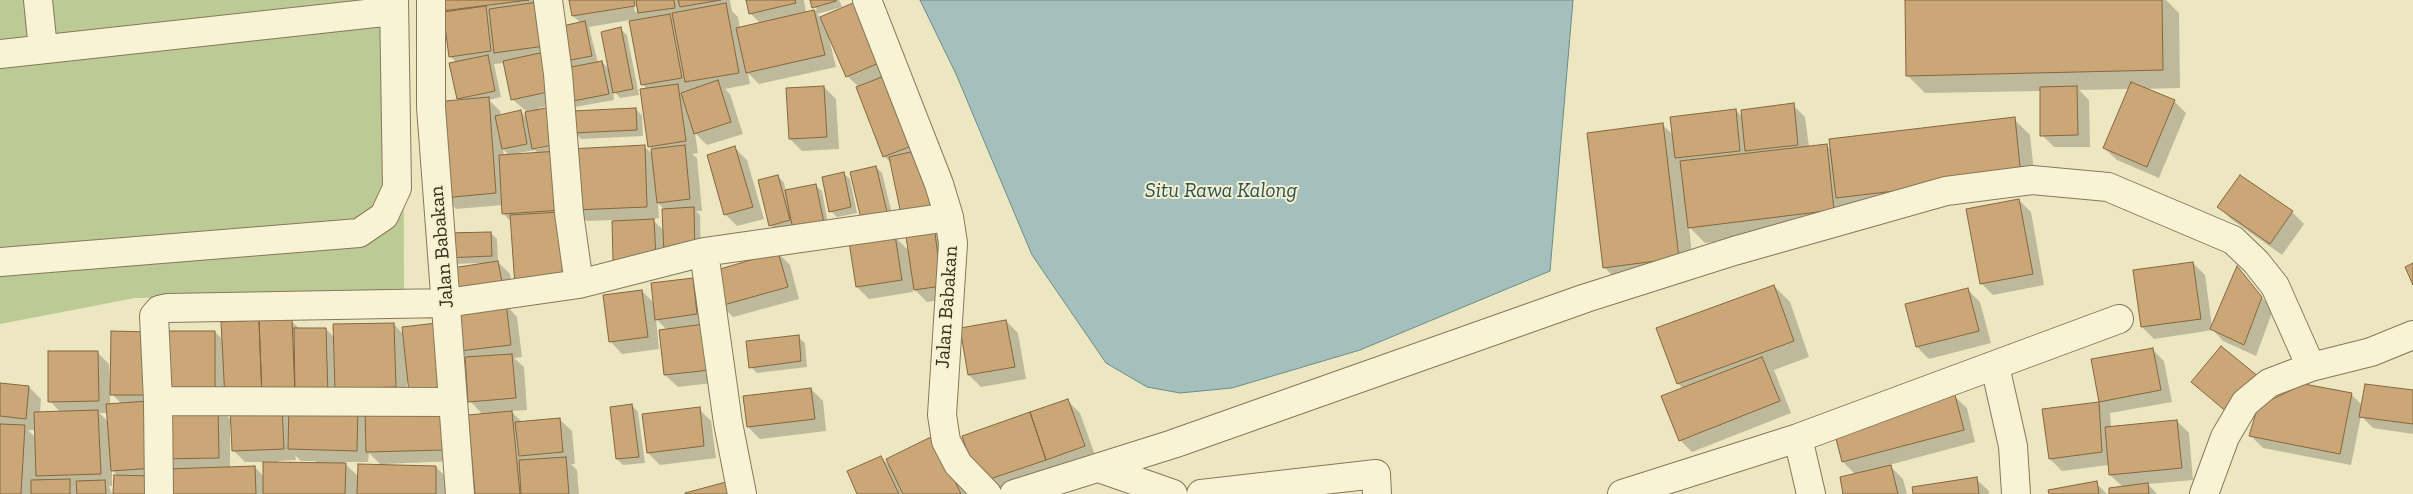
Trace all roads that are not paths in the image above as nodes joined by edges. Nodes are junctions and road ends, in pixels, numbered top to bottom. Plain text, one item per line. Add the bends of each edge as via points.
1 (38, 0) edge
2 (431, 0) edge
3 (548, 0) edge
4 (867, 0) edge
5 (393, 5) edge
6 (43, 49) junction
7 (0, 54) edge
8 (948, 217) junction
9 (704, 252) junction
10 (0, 262) edge
11 (579, 284) junction
12 (446, 303) junction
13 (2119, 319) dead end
14 (2413, 335) edge
15 (1995, 366) junction
16 (2311, 367) junction
17 (158, 401) junction
18 (452, 402) junction
19 (1798, 438) junction
20 (1099, 468) junction
21 (1678, 485) edge
22 (159, 494) edge
23 (460, 494) edge
24 (742, 494) edge
25 (987, 494) edge
26 (1014, 494) edge
27 (1173, 494) edge
28 (1201, 494) edge
29 (1377, 494) edge
30 (1622, 494) edge
31 (1811, 494) edge
32 (2016, 494) edge
33 (2204, 494) edge

1 - 6 street
2 - 12 street, Jalan Babakan via 431,107
3 - 11 street
4 - 8 street, Jalan Babakan via 939,184
5 - 6 street
5 - 10 street via 397,188 384,216 359,233
6 - 7 street
8 - 9 street
8 - 25 street, Jalan Babakan via 953,242 942,415 946,441 958,464
9 - 11 street
9 - 24 street via 728,423
11 - 12 street
12 - 17 street via 178,307 159,310 154,316
12 - 18 street, Jalan Babakan
13 - 15 street
14 - 16 street via 2371,352
15 - 19 street
15 - 32 street via 2012,446
16 - 20 street via 2275,286 2256,262 2232,240 2108,187 2032,180 1946,191 1734,251 1586,298
16 - 33 street via 2269,383 2245,403 2225,437
17 - 18 street
17 - 22 street
18 - 23 street, Jalan Babakan
19 - 21 street
19 - 31 street
20 - 26 street
20 - 27 street
21 - 30 street
28 - 29 street via 1376,474

